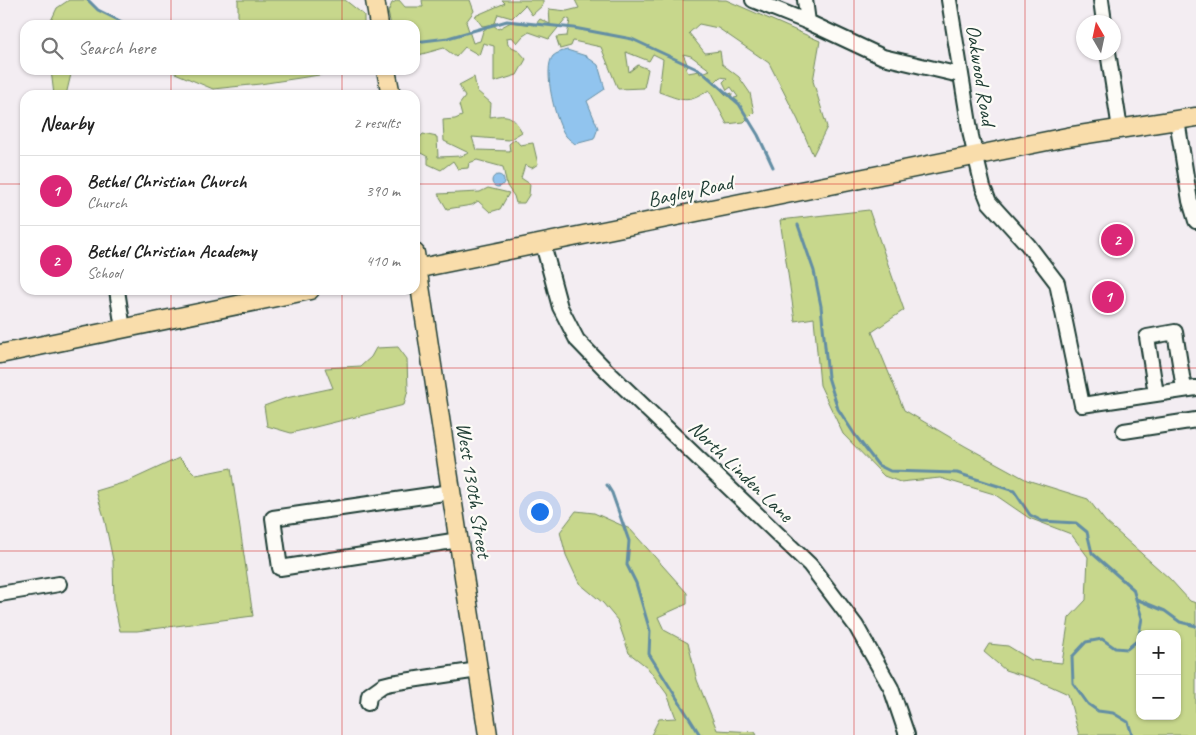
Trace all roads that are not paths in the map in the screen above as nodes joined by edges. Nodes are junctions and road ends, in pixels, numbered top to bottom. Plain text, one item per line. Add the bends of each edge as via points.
1 (375, 0) edge
2 (753, 0) edge
3 (805, 0) edge
4 (949, 0) edge
5 (1100, 0) edge
6 (1103, 15) edge
7 (378, 20) edge
8 (808, 22) junction
9 (1109, 60) edge
10 (387, 75) edge
11 (960, 75) junction
12 (390, 90) edge
13 (1196, 117) edge
14 (1177, 120) junction
15 (1120, 129) junction
16 (974, 156) junction
17 (1196, 221) edge
18 (543, 244) junction
19 (420, 262) edge
20 (420, 289) edge
21 (118, 295) edge
22 (286, 295) edge
23 (123, 329) junction
24 (0, 354) edge
25 (1190, 388) edge
26 (1156, 394) junction
27 (1196, 420) edge
28 (1124, 431) dead end
29 (451, 492) junction
30 (458, 540) junction
31 (59, 584) dead end
32 (0, 594) edge
33 (478, 670) junction
34 (368, 703) dead end
35 (488, 735) edge
36 (907, 735) edge

1 - 7 main road
2 - 8 street
3 - 8 street
4 - 11 street, Oakwood Road
5 - 6 street
8 - 11 street via 882,57
9 - 15 street
10 - 12 main road
11 - 16 street, Oakwood Road
13 - 14 main road, Bagley Road
14 - 15 main road, Bagley Road
14 - 17 street
15 - 16 main road, Bagley Road
16 - 18 main road, Bagley Road
16 - 26 street, Oakwood Road via 989,202 1057,283 1082,405
18 - 19 main road, Bagley Road
18 - 36 street, North Linden Lane via 560,307 576,340 810,564 856,626 891,688
20 - 29 main road, West 130th Street
21 - 23 street
22 - 23 main road
23 - 24 main road
25 - 26 street
25 - 26 street via 1175,332 1147,337
27 - 28 street
29 - 30 main road, West 130th Street
29 - 30 street via 273,518 280,568
30 - 33 main road, West 130th Street
31 - 32 street
33 - 34 street via 383,685 370,695
33 - 35 main road, West 130th Street

